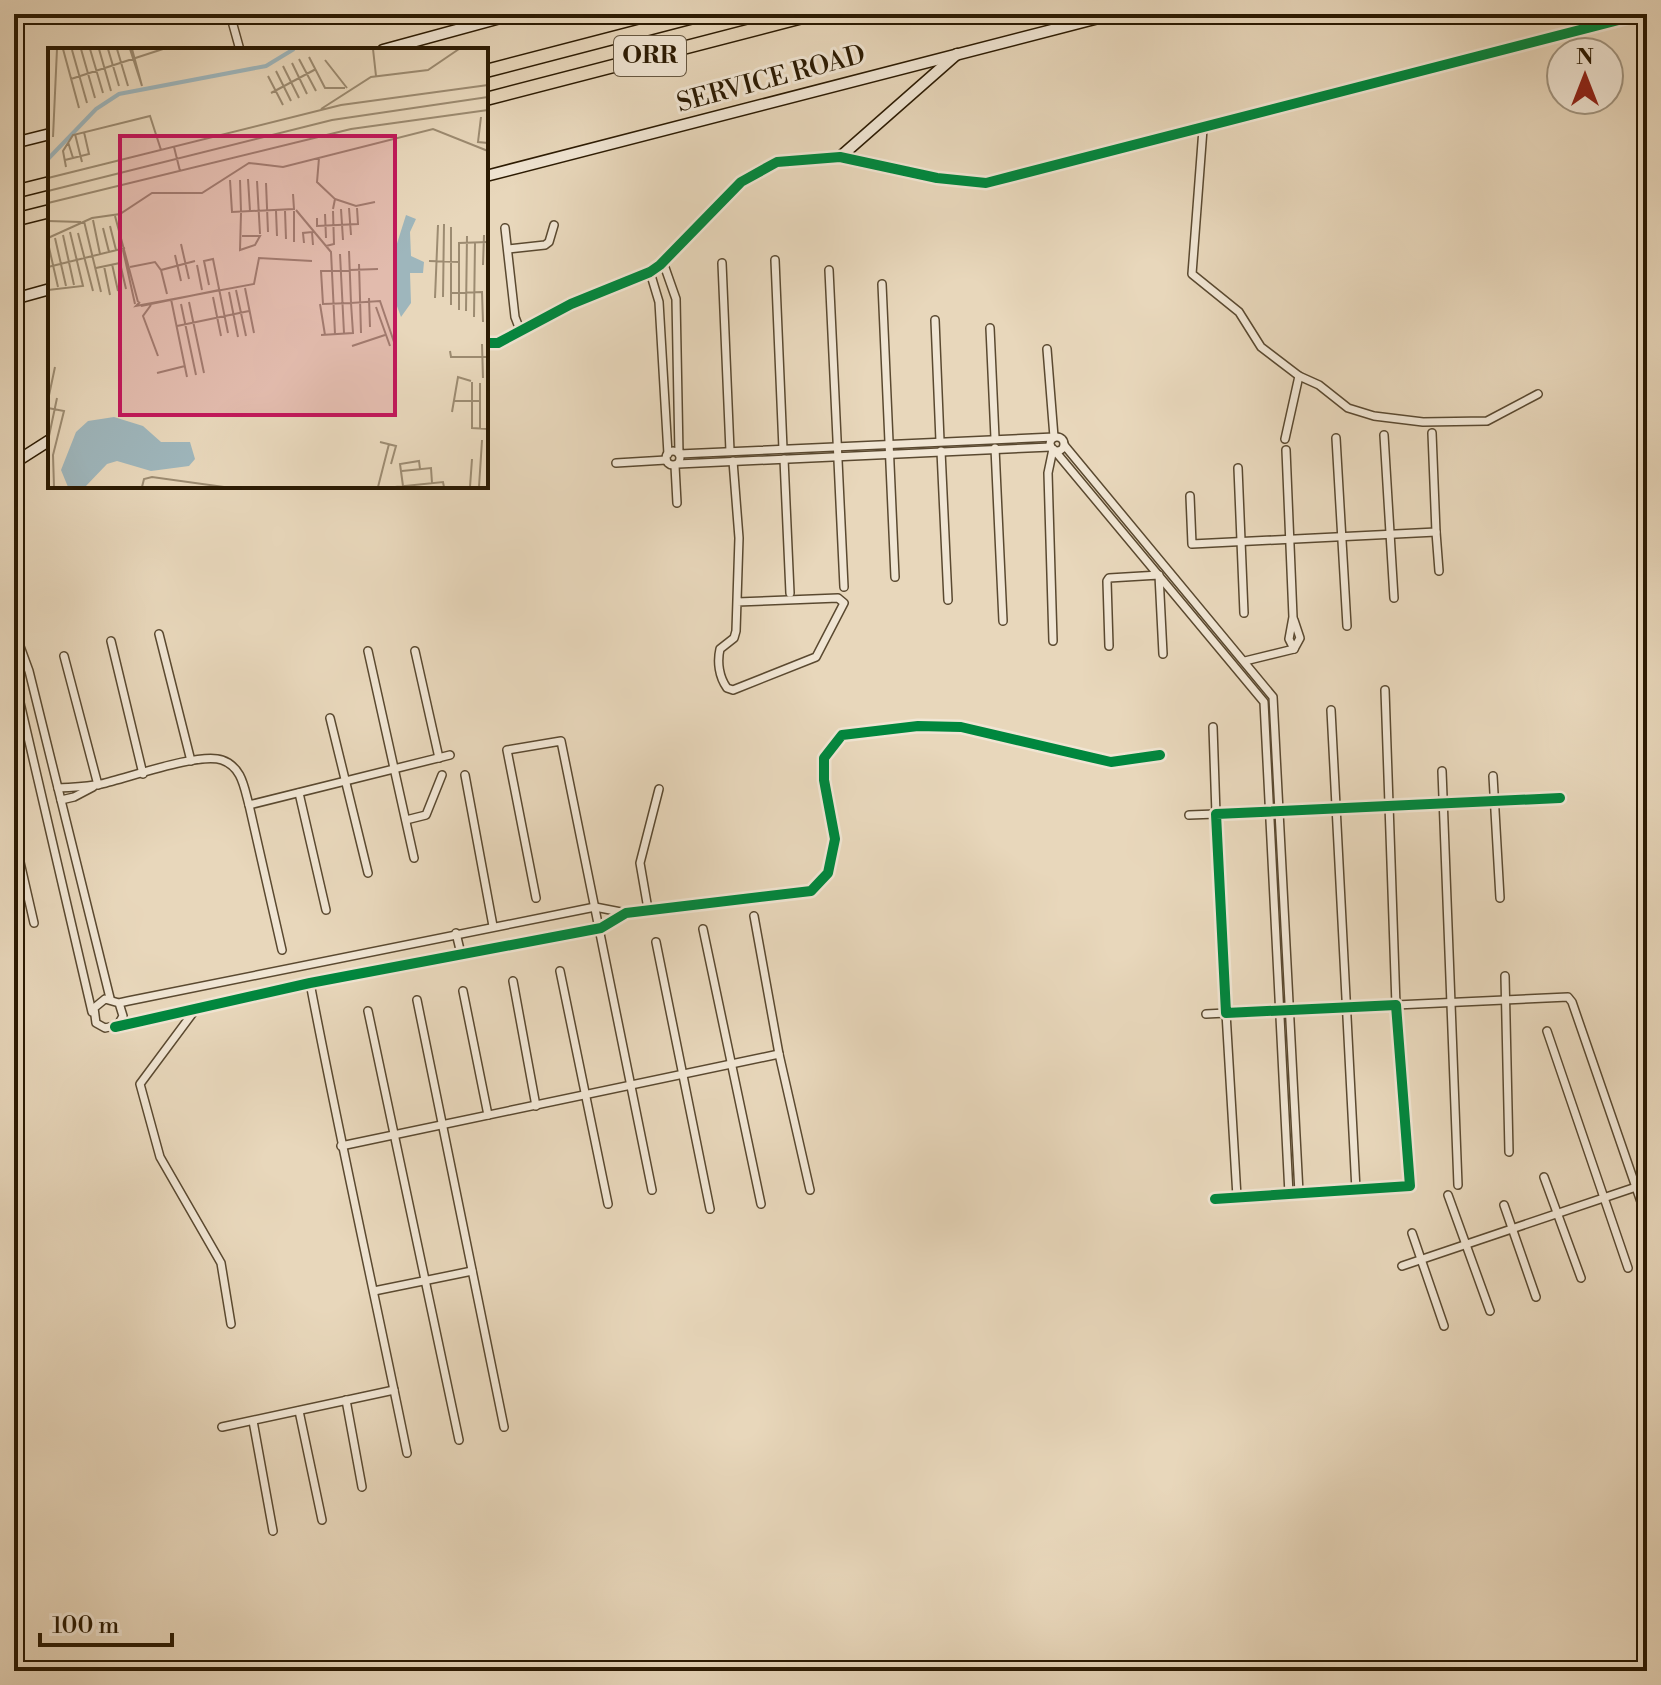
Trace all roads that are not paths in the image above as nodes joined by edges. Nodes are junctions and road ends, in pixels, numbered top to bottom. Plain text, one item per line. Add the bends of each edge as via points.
1 (230, 14) edge
2 (515, 14) edge
3 (705, 14) edge
4 (814, 14) edge
5 (1114, 14) edge
6 (1642, 14) edge
7 (239, 48) edge
8 (390, 48) edge
9 (959, 52) junction
10 (488, 70) edge
11 (488, 98) edge
12 (1203, 129) junction
13 (48, 134) edge
14 (14, 143) edge
15 (840, 157) junction
16 (488, 175) edge
17 (48, 184) edge
18 (14, 192) edge
19 (48, 212) edge
20 (14, 220) edge
21 (554, 225) dead end
22 (505, 228) dead end
23 (508, 249) junction
24 (775, 260) dead end
25 (663, 262) junction
26 (722, 263) dead end
27 (829, 270) dead end
28 (650, 272) junction
29 (882, 284) dead end
30 (48, 290) edge
31 (14, 299) edge
32 (935, 320) dead end
33 (990, 328) dead end
34 (520, 330) junction
35 (488, 343) edge
36 (1047, 349) dead end
37 (1299, 376) junction
38 (1538, 394) dead end
39 (1432, 433) dead end
40 (1384, 435) dead end
41 (1054, 437) junction
42 (995, 438) junction
43 (1336, 438) dead end
44 (1285, 439) dead end
45 (48, 441) edge
46 (940, 441) junction
47 (888, 443) junction
48 (837, 446) junction
49 (1065, 446) junction
50 (995, 448) junction
51 (783, 449) junction
52 (1053, 449) junction
53 (1286, 450) dead end
54 (730, 451) junction
55 (941, 451) junction
56 (679, 454) junction
57 (889, 454) junction
58 (837, 456) junction
59 (667, 457) junction
60 (784, 459) junction
61 (733, 461) junction
62 (14, 463) edge
63 (616, 463) dead end
64 (676, 465) junction
65 (1238, 468) dead end
66 (1190, 496) dead end
67 (677, 503) dead end
68 (1436, 532) junction
69 (1391, 534) junction
70 (1340, 537) junction
71 (1290, 539) junction
72 (1240, 542) junction
73 (1439, 571) dead end
74 (1159, 575) junction
75 (895, 577) dead end
76 (844, 587) dead end
77 (790, 593) dead end
78 (1394, 598) dead end
79 (948, 600) dead end
80 (737, 602) junction
81 (1244, 613) dead end
82 (1003, 621) dead end
83 (1347, 626) dead end
84 (14, 630) edge
85 (159, 634) dead end
86 (111, 641) dead end
87 (1053, 641) dead end
88 (1109, 646) dead end
89 (368, 651) dead end
90 (415, 651) dead end
91 (1163, 654) dead end
92 (64, 656) dead end
93 (1245, 661) junction
94 (29, 671) junction
95 (14, 677) edge
96 (1385, 690) dead end
97 (1331, 710) dead end
98 (330, 718) dead end
99 (1213, 727) dead end
100 (450, 755) dead end
101 (1160, 755) dead end
102 (439, 758) junction
103 (191, 761) junction
104 (396, 769) junction
105 (1442, 771) dead end
106 (143, 774) junction
107 (442, 775) dead end
108 (465, 775) dead end
109 (1493, 776) dead end
110 (347, 781) junction
111 (98, 785) junction
112 (659, 789) dead end
113 (59, 793) junction
114 (299, 793) junction
115 (41, 795) junction
116 (1560, 798) dead end
117 (1495, 802) junction
118 (249, 805) junction
119 (1444, 805) junction
120 (1390, 807) junction
121 (1337, 808) junction
122 (1270, 812) junction
123 (1280, 812) junction
124 (1216, 814) junction
125 (1189, 815) dead end
126 (406, 820) junction
127 (14, 836) edge
128 (414, 858) dead end
129 (368, 873) dead end
130 (85, 895) junction
131 (536, 898) dead end
132 (1500, 898) dead end
133 (66, 899) junction
134 (595, 907) junction
135 (648, 909) junction
136 (326, 910) dead end
137 (626, 913) junction
138 (754, 916) dead end
139 (34, 923) dead end
140 (493, 926) junction
141 (601, 928) junction
142 (703, 929) dead end
143 (456, 933) junction
144 (656, 942) dead end
145 (282, 950) dead end
146 (461, 954) junction
147 (560, 971) dead end
148 (1505, 976) dead end
149 (513, 981) dead end
150 (310, 983) junction
151 (463, 991) dead end
152 (110, 998) junction
153 (1505, 998) junction
154 (417, 1000) dead end
155 (1453, 1001) junction
156 (119, 1003) junction
157 (1396, 1005) junction
158 (198, 1006) junction
159 (1347, 1007) junction
160 (368, 1011) dead end
161 (1290, 1011) junction
162 (1280, 1012) junction
163 (1226, 1013) junction
164 (93, 1014) junction
165 (1206, 1014) dead end
166 (115, 1027) junction
167 (1547, 1031) dead end
168 (779, 1054) junction
169 (731, 1064) junction
170 (684, 1074) junction
171 (632, 1086) junction
172 (584, 1096) junction
173 (536, 1106) junction
174 (488, 1115) junction
175 (444, 1125) junction
176 (393, 1135) junction
177 (341, 1146) junction
178 (1509, 1152) dead end
179 (1544, 1177) dead end
180 (1458, 1185) dead end
181 (1636, 1187) junction
182 (652, 1190) dead end
183 (810, 1190) dead end
184 (1356, 1190) junction
185 (1299, 1193) junction
186 (1289, 1194) junction
187 (1448, 1195) dead end
188 (1237, 1197) junction
189 (1604, 1198) junction
190 (1215, 1199) dead end
191 (608, 1204) dead end
192 (761, 1204) dead end
193 (1504, 1205) dead end
194 (710, 1209) dead end
195 (1558, 1213) junction
196 (1647, 1219) edge
197 (1512, 1229) junction
198 (1412, 1233) dead end
199 (1466, 1245) junction
200 (1421, 1260) junction
201 (1402, 1266) dead end
202 (1628, 1268) dead end
203 (472, 1271) junction
204 (1581, 1278) dead end
205 (425, 1281) junction
206 (374, 1291) junction
207 (1536, 1297) dead end
208 (1490, 1311) dead end
209 (231, 1324) dead end
210 (1444, 1326) dead end
211 (394, 1390) junction
212 (346, 1400) junction
213 (299, 1411) junction
214 (253, 1421) junction
215 (222, 1427) dead end
216 (504, 1427) dead end
217 (459, 1440) dead end
218 (407, 1453) dead end
219 (362, 1487) dead end
220 (322, 1520) dead end
221 (273, 1531) dead end

1 - 7 street
2 - 8 street
3 - 10 highway, ORR
4 - 11 highway, ORR
5 - 9 street, SERVICE ROAD
6 - 12 street
9 - 15 street
9 - 16 street, SERVICE ROAD
12 - 15 street via 986,183
12 - 37 street via 1192,274 1239,312 1261,347
13 - 14 street
15 - 25 street via 777,162 741,182
17 - 18 highway
19 - 20 highway
21 - 23 street via 545,245
22 - 23 street
23 - 34 street
24 - 51 street
25 - 28 street
25 - 56 street via 676,299
26 - 54 street
27 - 48 street
28 - 34 street
28 - 59 street via 659,302
29 - 47 street
30 - 31 street
32 - 46 street
33 - 42 street
34 - 35 street
36 - 41 street
37 - 38 street via 1348,408 1423,422 1487,421
37 - 44 street
39 - 68 street
40 - 69 street
41 - 42 street
41 - 49 street via 1062,438
41 - 52 street
42 - 46 street
43 - 70 street
45 - 62 street
46 - 47 street
47 - 48 street
47 - 57 street
48 - 51 street
48 - 58 street
49 - 52 street
49 - 93 street
50 - 52 street
50 - 55 street
50 - 82 street
51 - 54 street
52 - 74 street
52 - 87 street via 1048,473
53 - 71 street
54 - 56 street
55 - 57 street
55 - 79 street
56 - 59 street via 673,451
56 - 64 street
57 - 58 street
57 - 75 street
58 - 60 street
58 - 76 street
59 - 63 street
59 - 64 street
60 - 61 street
60 - 77 street
61 - 64 street
61 - 80 street
64 - 67 street
65 - 72 street
66 - 72 street via 1192,544
68 - 69 street
68 - 73 street
69 - 70 street
69 - 78 street
70 - 71 street
70 - 83 street
71 - 72 street
71 - 93 street via 1289,639 1294,649
72 - 81 street
74 - 88 street via 1109,578
74 - 91 street
74 - 122 street via 1262,697
80 - 80 street via 838,598 844,603 816,657 729,690 721,677 719,654 735,635
84 - 94 street
85 - 103 street
86 - 106 street
89 - 104 street
90 - 102 street
92 - 111 street
93 - 123 street via 1273,697
94 - 95 street
94 - 113 street
95 - 115 street
96 - 120 street
97 - 121 street
98 - 110 street
99 - 124 street
100 - 102 street
101 - 135 street via 1111,762 961,727 842,735 824,758 835,839 828,873 811,891
102 - 104 street
103 - 106 street
103 - 118 street via 222,760 234,768
104 - 110 street
104 - 126 street
105 - 119 street
106 - 111 street
107 - 126 street via 426,815
108 - 140 street
109 - 117 street
110 - 114 street
110 - 129 street
111 - 113 street
112 - 135 street via 640,863
113 - 115 street
113 - 130 street
114 - 118 street
114 - 136 street
115 - 133 street
116 - 117 street
117 - 119 street
117 - 132 street
118 - 145 street
119 - 120 street
119 - 155 street
120 - 121 street
120 - 157 street
121 - 123 street
121 - 159 street
122 - 123 street
122 - 124 street
122 - 162 street
123 - 161 street
124 - 125 street
124 - 163 street
126 - 128 street
127 - 139 street
130 - 133 street
130 - 152 street
131 - 134 street via 507,750 561,741
133 - 164 street
134 - 137 street
134 - 140 street
134 - 141 street
135 - 137 street
137 - 141 street
138 - 168 street
140 - 143 street
141 - 146 street
141 - 171 street
142 - 169 street
143 - 146 street
143 - 156 street
144 - 170 street
146 - 150 street
147 - 172 street
148 - 153 street
149 - 173 street
150 - 158 street
150 - 177 street
151 - 174 street
152 - 156 street
152 - 164 street via 96,1004
153 - 155 street
153 - 178 street
153 - 181 street via 1556,996 1572,1002
154 - 175 street
155 - 157 street
155 - 180 street
156 - 166 street via 123,1016
157 - 159 street
157 - 184 street via 1410,1186
158 - 166 street
158 - 209 street via 140,1084 160,1157 221,1263
159 - 161 street
159 - 184 street
160 - 176 street
161 - 162 street
161 - 185 street
162 - 163 street
162 - 186 street
163 - 165 street
163 - 188 street
164 - 166 street via 100,1026
167 - 189 street
168 - 169 street
168 - 183 street
169 - 170 street
169 - 192 street
170 - 171 street
170 - 194 street
171 - 172 street
171 - 182 street
172 - 173 street
172 - 191 street
173 - 174 street
174 - 175 street
175 - 176 street
175 - 203 street
176 - 177 street
176 - 205 street
177 - 206 street
179 - 195 street
181 - 189 street
181 - 196 street
184 - 185 street
185 - 186 street
186 - 188 street
187 - 199 street
188 - 190 street
189 - 195 street
189 - 202 street
193 - 197 street
195 - 197 street
195 - 204 street
197 - 199 street
197 - 207 street
198 - 200 street
199 - 200 street
199 - 208 street
200 - 201 street
200 - 210 street
203 - 205 street
203 - 216 street
205 - 206 street
205 - 217 street
206 - 211 street
211 - 212 street
211 - 218 street
212 - 213 street
212 - 219 street
213 - 214 street
213 - 220 street
214 - 215 street
214 - 221 street

